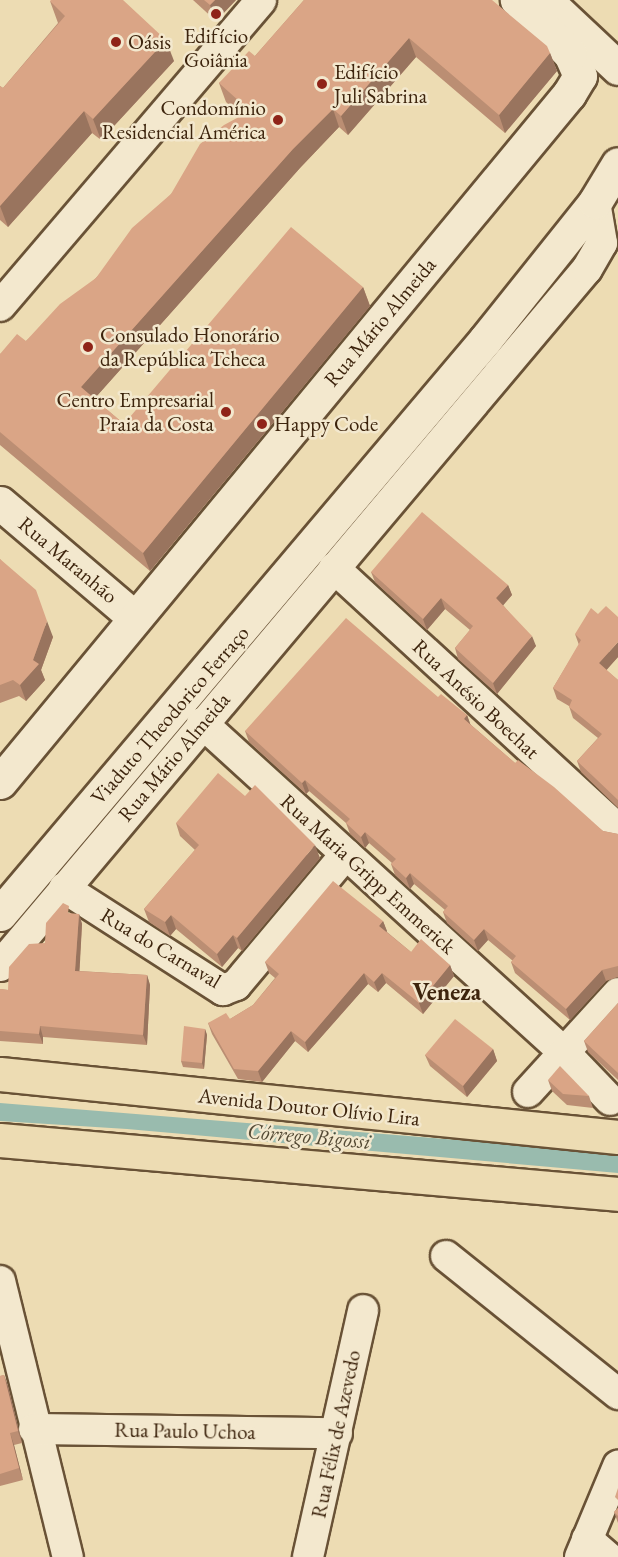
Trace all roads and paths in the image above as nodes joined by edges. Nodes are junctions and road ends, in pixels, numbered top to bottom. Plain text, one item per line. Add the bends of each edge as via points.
1 (261, 0) edge
2 (518, 0) edge
3 (545, 0) edge
4 (612, 61) edge
5 (618, 164) edge
6 (595, 202) junction
7 (0, 306) edge
8 (0, 503) edge
9 (334, 568) junction
10 (135, 618) junction
11 (201, 723) junction
12 (0, 782) edge
13 (618, 829) edge
14 (346, 854) junction
15 (64, 888) junction
16 (0, 914) edge
17 (0, 966) edge
18 (618, 993) edge
19 (566, 1053) junction
20 (0, 1074) edge
21 (528, 1092) dead end
22 (610, 1100) dead end
23 (618, 1137) edge
24 (0, 1140) edge
25 (618, 1194) edge
26 (446, 1256) dead end
27 (0, 1281) edge
28 (363, 1311) dead end
29 (618, 1394) edge
30 (34, 1429) junction
31 (337, 1433) junction
32 (618, 1466) edge
33 (592, 1551) edge
34 (68, 1557) edge
35 (308, 1557) edge

1 - 7 street
2 - 10 street, Rua Mário Almeida via 570,54 580,76 569,94
3 - 4 street
5 - 6 street
6 - 9 street, Rua Mário Almeida via 602,243 587,269
6 - 16 street, Viaduto Theodorico Ferraço via 340,516
8 - 10 street, Rua Maranhão
9 - 11 street, Rua Mário Almeida
9 - 13 street, Rua Anésio Boechat
10 - 12 street, Rua Mário Almeida
11 - 14 street, Rua Maria Gripp Emmerick
11 - 15 street, Rua Mário Almeida
14 - 15 street, Rua do Carnaval via 236,985 223,990
14 - 19 street, Rua Maria Gripp Emmerick
15 - 17 street, Rua Mário Almeida
18 - 19 street
19 - 21 street
19 - 22 street, Rua Maria Gripp Emmerick
20 - 23 main road, Avenida Doutor Olívio Lira
24 - 25 main road
26 - 29 street
27 - 30 street
28 - 31 street, Rua Félix de Azevedo
30 - 31 street, Rua Paulo Uchoa
30 - 34 street
31 - 35 street, Rua Félix de Azevedo
32 - 33 street

